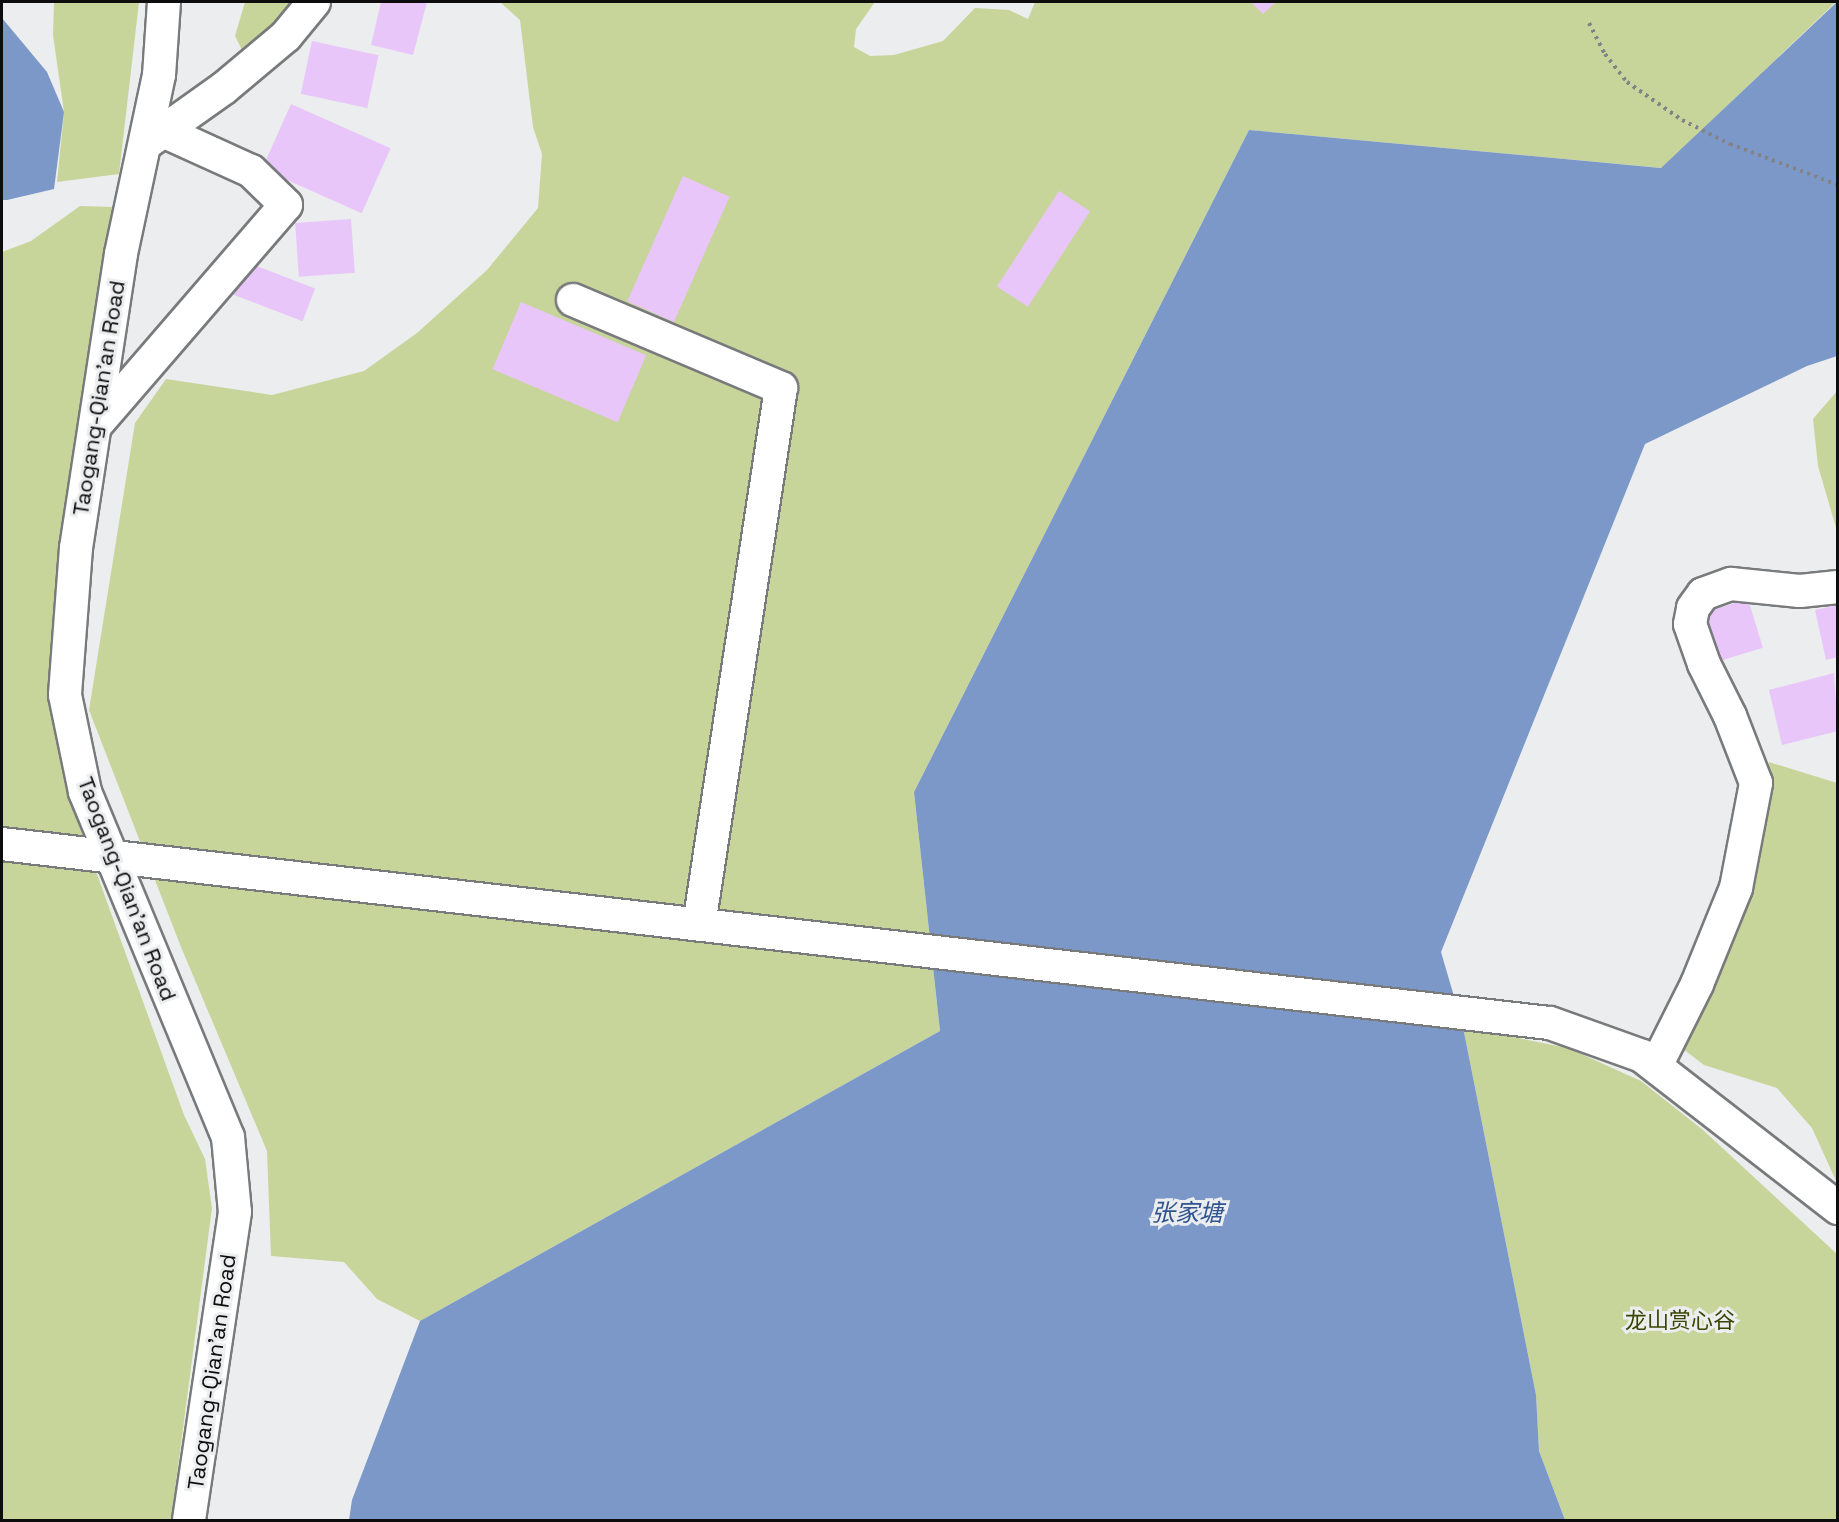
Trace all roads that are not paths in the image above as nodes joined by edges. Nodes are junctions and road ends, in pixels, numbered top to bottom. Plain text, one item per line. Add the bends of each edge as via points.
1 (164, 2) edge
2 (314, 2) edge
3 (154, 138) junction
4 (573, 300) dead end
5 (94, 427) junction
6 (1838, 587) edge
7 (2, 844) edge
8 (112, 857) junction
9 (699, 925) junction
10 (1656, 1066) junction
11 (1838, 1208) edge
12 (189, 1521) edge

1 - 3 street, Taogang-Qian'an Road
2 - 3 street via 286,36
3 - 5 street, Taogang-Qian'an Road via 121,254
3 - 5 street via 251,171 285,205
4 - 9 street via 781,388
5 - 8 street, Taogang-Qian'an Road via 76,548 65,695 85,792
6 - 10 street via 1800,591 1731,584 1703,594 1693,608 1690,624 1704,664 1730,716 1756,783 1736,888 1697,984
7 - 8 street
8 - 9 street
8 - 12 street, Taogang-Qian'an Road via 228,1137 235,1212
9 - 10 street via 1550,1023 1642,1056
10 - 11 street

